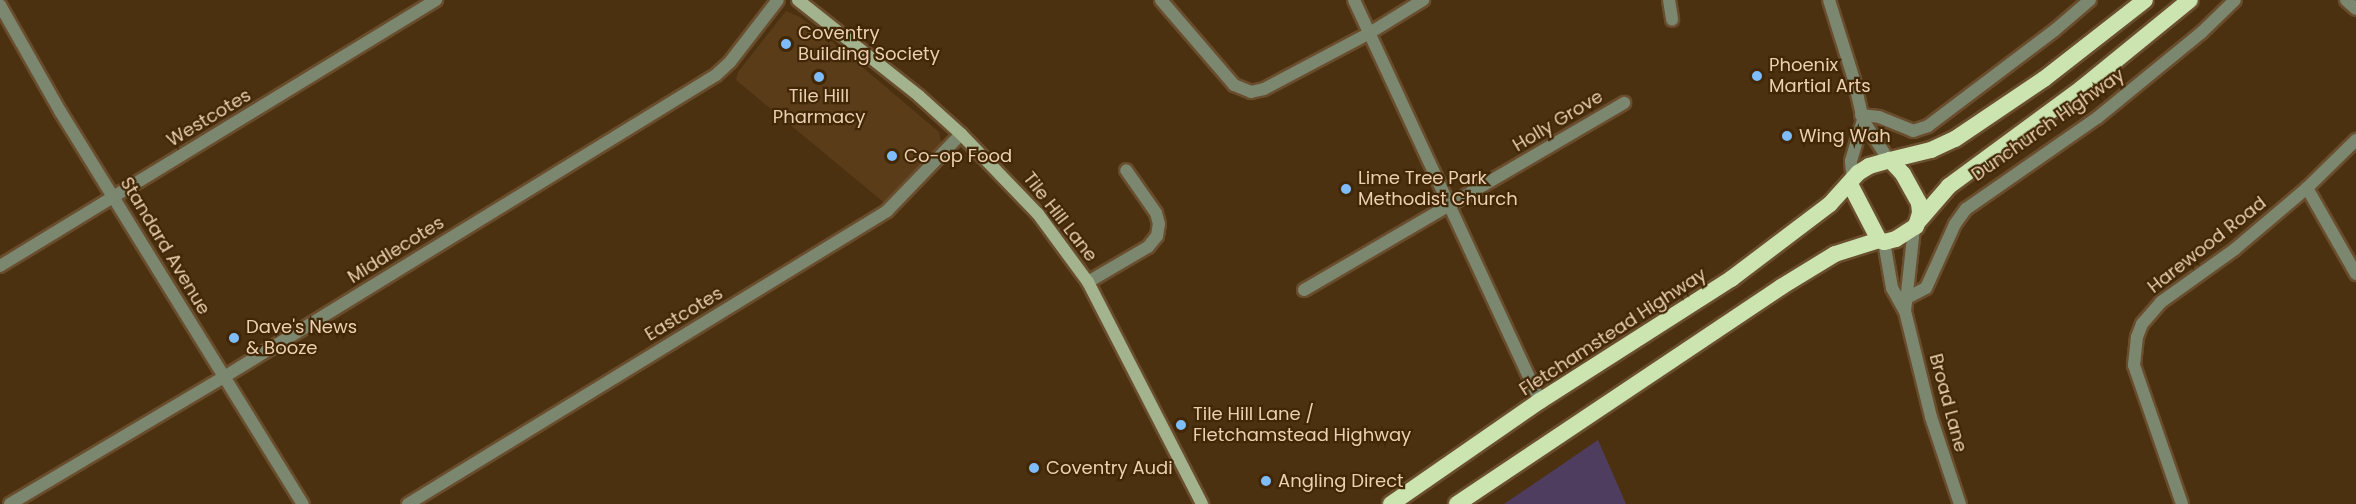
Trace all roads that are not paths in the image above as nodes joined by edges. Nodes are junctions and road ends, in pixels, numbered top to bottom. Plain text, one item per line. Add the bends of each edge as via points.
1 (436, 0) edge
2 (778, 0) edge
3 (798, 0) edge
4 (1161, 0) edge
5 (1354, 0) edge
6 (1423, 0) edge
7 (1669, 0) edge
8 (1829, 0) edge
9 (2090, 0) edge
10 (2145, 0) edge
11 (2190, 0) edge
12 (2235, 0) edge
13 (2346, 0) edge
14 (0, 6) edge
15 (2356, 9) edge
16 (1672, 20) dead end
17 (1368, 34) junction
18 (1624, 104) dead end
19 (1862, 117) junction
20 (961, 134) junction
21 (2356, 140) edge
22 (1889, 160) junction
23 (1126, 170) dead end
24 (1852, 182) junction
25 (2307, 188) junction
26 (114, 197) junction
27 (1447, 205) junction
28 (1915, 226) junction
29 (1881, 241) junction
30 (0, 266) edge
31 (2356, 274) edge
32 (1088, 282) junction
33 (1304, 291) dead end
34 (1906, 304) junction
35 (224, 377) junction
36 (1540, 401) junction
37 (1195, 490) junction
38 (10, 504) edge
39 (303, 504) edge
40 (408, 504) edge
41 (1202, 504) edge
42 (1208, 504) edge
43 (1391, 504) edge
44 (1457, 504) edge
45 (1960, 504) edge
46 (2182, 504) edge

1 - 26 street, Westcotes
2 - 35 street, Middlecotes via 716,75
3 - 20 main road, Tile Hill Lane
4 - 17 street via 1234,85 1251,92 1264,89
5 - 17 street
6 - 17 street
7 - 16 street
8 - 19 street
9 - 19 street via 1928,126 1913,131 1879,117
10 - 22 highway via 2044,79 1955,139
11 - 28 highway, Dunchurch Highway via 2082,88 1949,186
12 - 34 street, Dunchurch Highway via 2097,118 1966,209 1926,288
13 - 15 street
14 - 26 street, Standard Avenue
17 - 27 street
18 - 27 street, Holly Grove
19 - 22 street
19 - 24 street via 1851,161
20 - 32 main road, Tile Hill Lane via 1038,214
20 - 40 street, Eastcotes via 887,211
21 - 25 street, Harewood Road
22 - 24 highway, Fletchamstead Highway via 1869,166
22 - 28 highway via 1917,195 1920,213
23 - 32 street via 1156,213 1157,236 1148,246
24 - 29 highway
24 - 36 highway, Fletchamstead Highway via 1830,204 1731,279
25 - 31 street
25 - 46 street, Harewood Road via 2235,249 2161,302 2142,324 2134,364
26 - 30 street, Westcotes
26 - 35 street, Standard Avenue
27 - 33 street, Holly Grove
27 - 36 street
28 - 29 highway via 1896,239
28 - 34 street, Broad Lane
29 - 34 street, Broad Lane via 1892,288
29 - 44 highway via 1835,254 1781,287
32 - 37 main road, Tile Hill Lane
34 - 45 street, Broad Lane via 1931,417
35 - 38 street, Middlecotes
35 - 39 street, Standard Avenue
36 - 43 highway, Fletchamstead Highway
37 - 41 main road, Tile Hill Lane
37 - 42 main road, Tile Hill Lane

